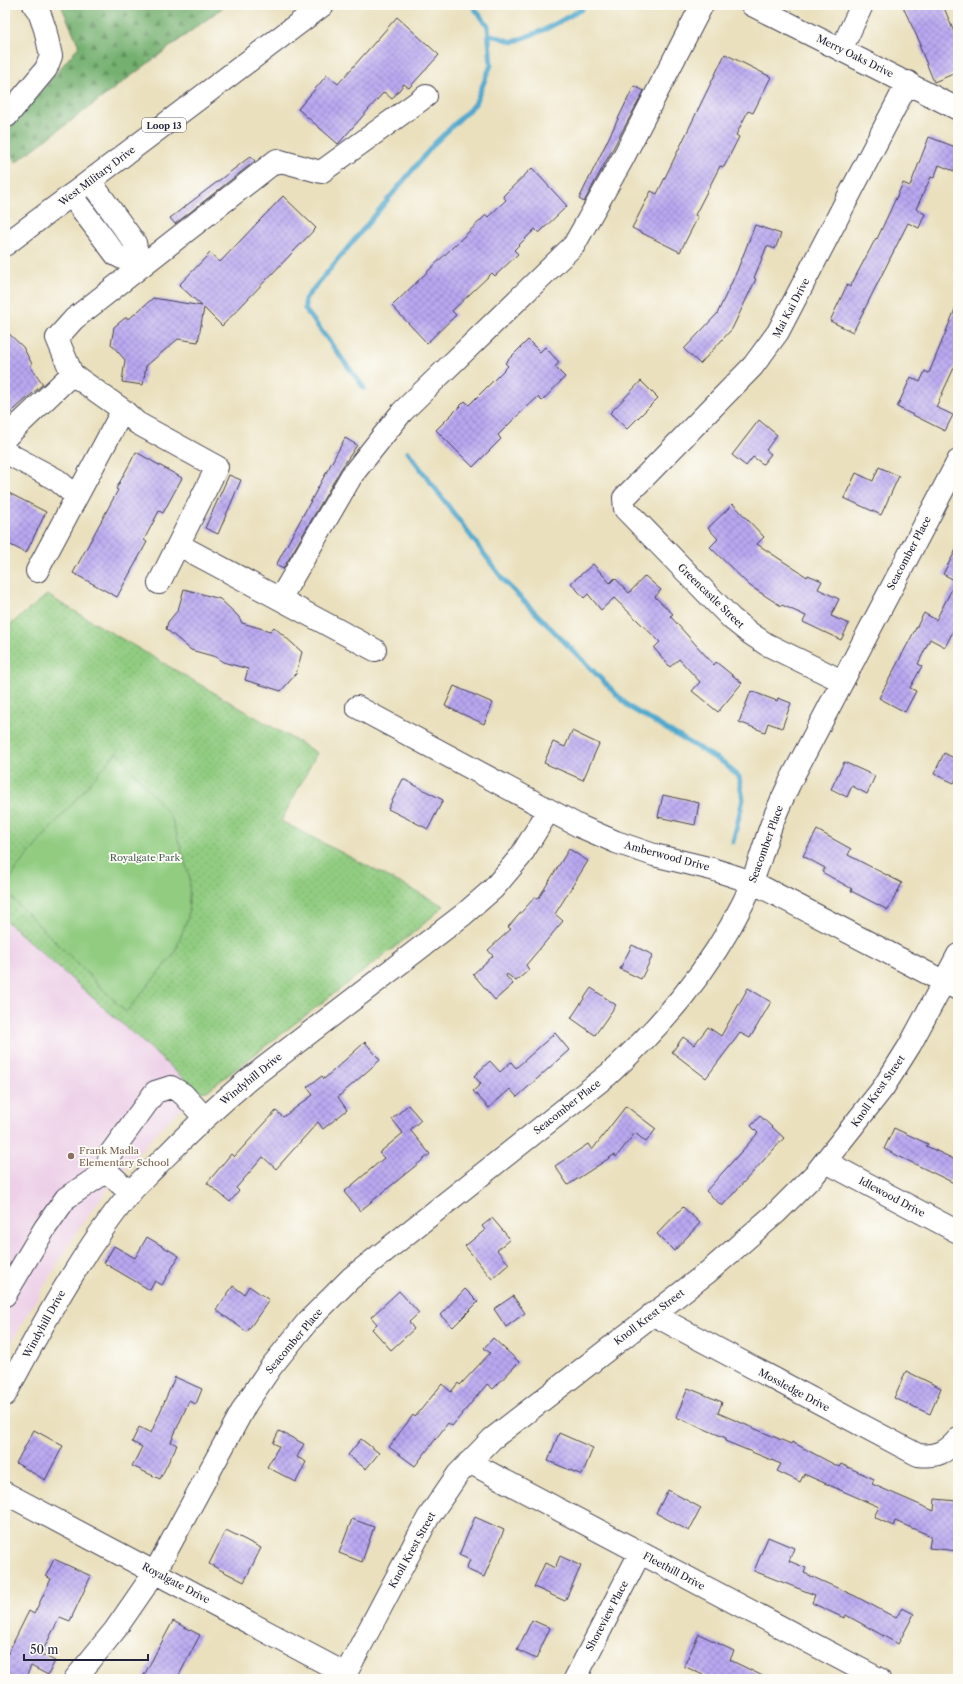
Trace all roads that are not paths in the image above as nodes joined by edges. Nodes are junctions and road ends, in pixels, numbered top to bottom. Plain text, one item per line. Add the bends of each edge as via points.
1 (34, 5) edge
2 (323, 5) edge
3 (702, 5) edge
4 (752, 5) edge
5 (862, 5) edge
6 (841, 50) junction
7 (908, 82) junction
8 (426, 96) dead end
9 (958, 109) edge
10 (7, 116) dead end
11 (90, 181) junction
12 (71, 195) junction
13 (5, 245) edge
14 (140, 267) junction
15 (72, 374) junction
16 (123, 410) junction
17 (5, 439) edge
18 (5, 452) edge
19 (958, 461) edge
20 (76, 496) junction
21 (624, 498) joint
22 (179, 545) junction
23 (37, 571) dead end
24 (160, 584) dead end
25 (280, 599) junction
26 (375, 650) dead end
27 (842, 681) junction
28 (357, 707) dead end
29 (549, 810) junction
30 (752, 882) junction
31 (958, 955) edge
32 (951, 985) edge
33 (204, 1118) junction
34 (826, 1162) junction
35 (107, 1171) junction
36 (130, 1193) junction
37 (958, 1232) edge
38 (5, 1295) edge
39 (652, 1314) junction
40 (6, 1389) edge
41 (958, 1439) edge
42 (469, 1462) junction
43 (5, 1493) edge
44 (640, 1553) junction
45 (155, 1572) junction
46 (344, 1677) edge
47 (75, 1679) edge
48 (574, 1679) edge
49 (879, 1679) edge

1 - 10 street via 45,29 51,56 46,69
2 - 11 street, West Military Drive / Loop 13
3 - 25 street via 623,158 574,245 402,412 352,475
4 - 6 street, Merry Oaks Drive
5 - 6 street
6 - 7 street, Merry Oaks Drive
7 - 9 street, Merry Oaks Drive
7 - 21 street, Mai Kai Drive via 767,349
8 - 14 street via 321,172 277,160
11 - 12 street, West Military Drive / Loop 13
11 - 14 street via 135,243
12 - 13 street, West Military Drive / Loop 13
12 - 14 street via 116,255
14 - 15 street via 74,319 57,338
15 - 16 street
15 - 17 street
16 - 20 street
16 - 22 street via 137,423 217,466
18 - 20 street via 56,480
19 - 27 street, Seacomber Place
20 - 23 street
21 - 27 street, Greencastle Street via 625,509 732,619 766,644
22 - 24 street
22 - 25 street
25 - 26 street
27 - 30 street, Seacomber Place via 772,822
28 - 29 street, Amberwood Drive
29 - 30 street, Amberwood Drive via 616,842
29 - 33 street, Windyhill Drive via 520,857 493,889 463,915 248,1080
30 - 32 street, Amberwood Drive
30 - 45 street, Seacomber Place via 723,941 705,969 678,1004 636,1049 609,1074 351,1278 308,1321 271,1367 246,1404
31 - 32 street, Knoll Krest Street
32 - 34 street, Knoll Krest Street via 883,1088
33 - 35 street via 183,1094 172,1087 156,1092 110,1154
33 - 36 street, Windyhill Drive
34 - 37 street, Idlewood Drive
34 - 39 street, Knoll Krest Street via 776,1213 708,1272
35 - 36 street
35 - 38 street via 66,1198
36 - 40 street, Windyhill Drive via 66,1284
39 - 41 street, Mossledge Drive via 918,1455 940,1455
39 - 42 street, Knoll Krest Street via 492,1439
42 - 44 street, Fleethill Drive
42 - 46 street, Knoll Krest Street via 428,1518
43 - 45 street, Royalgate Drive
44 - 48 street, Shoreview Place
44 - 49 street, Fleethill Drive
45 - 46 street, Royalgate Drive
45 - 47 street, Seacomber Place via 115,1630

